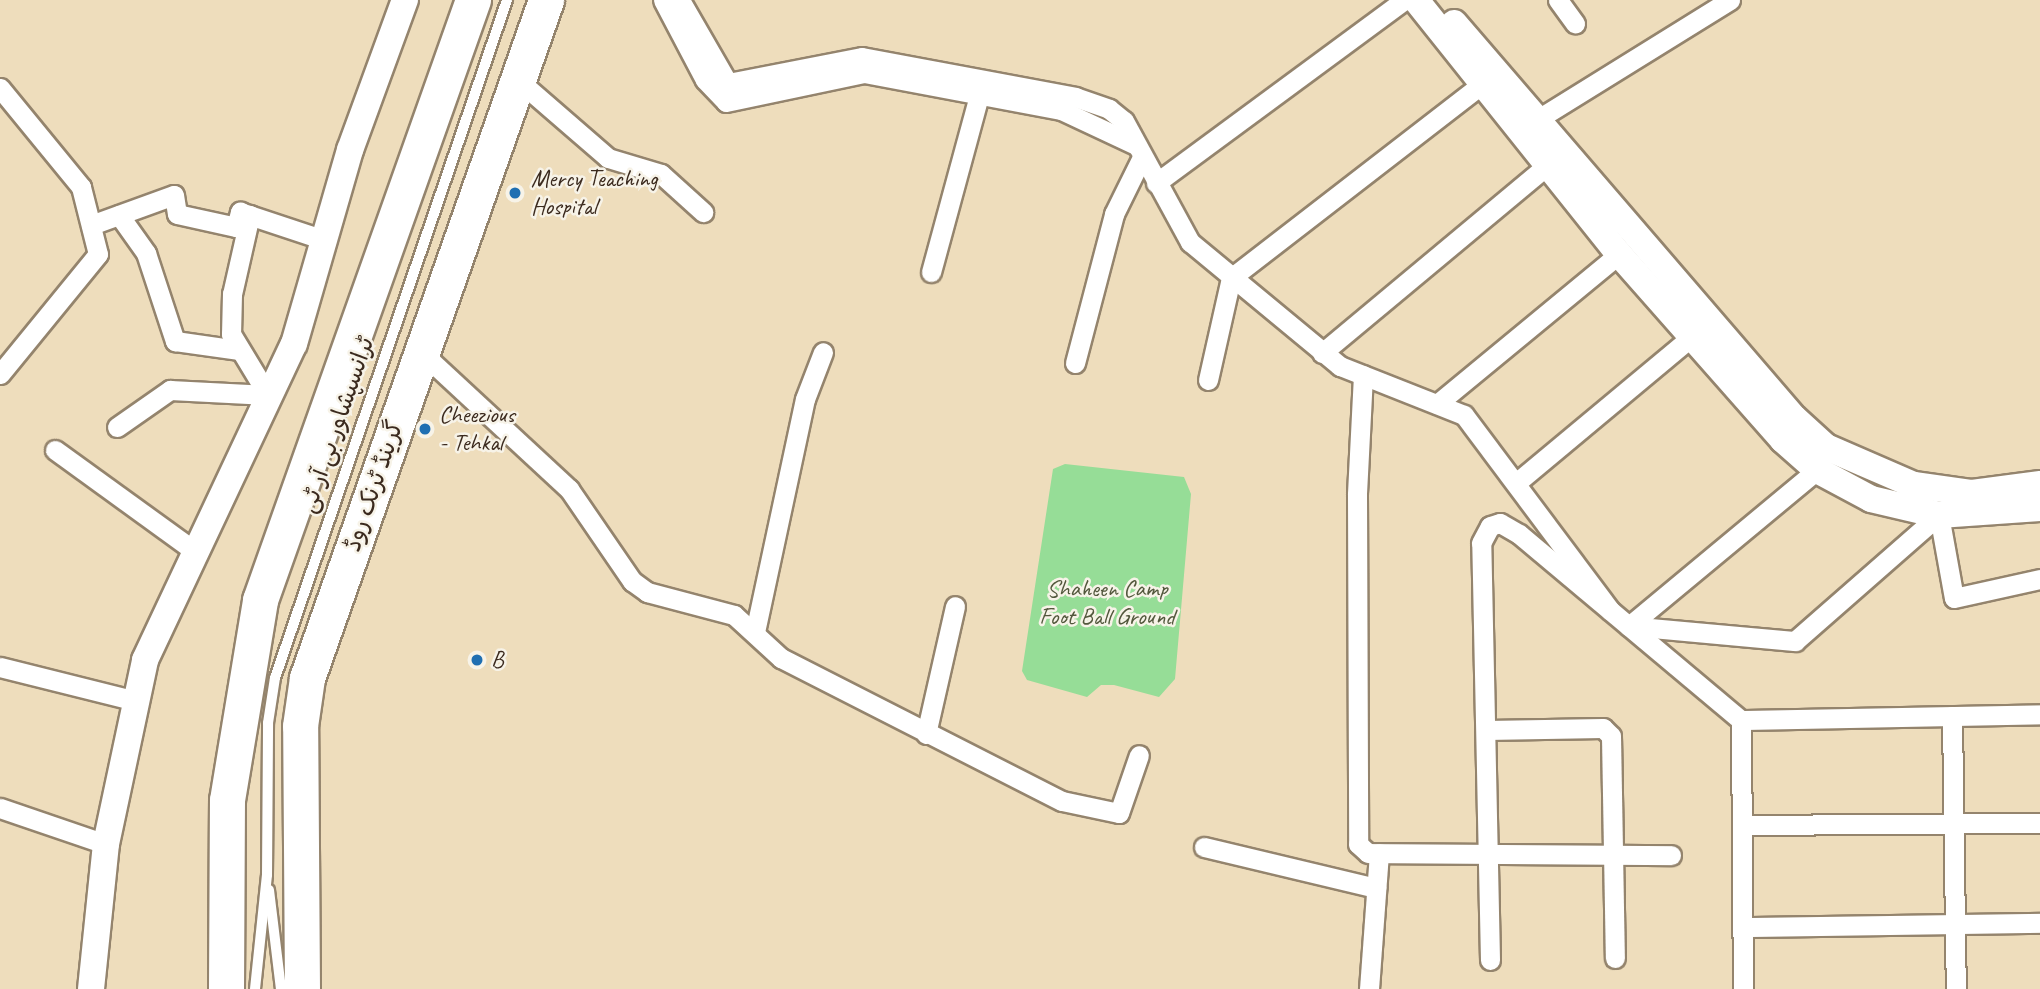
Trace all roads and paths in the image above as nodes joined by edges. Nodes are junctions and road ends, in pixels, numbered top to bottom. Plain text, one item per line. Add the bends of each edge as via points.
1 (405, 0) edge
2 (473, 0) edge
3 (507, 0) edge
4 (547, 0) edge
5 (663, 0) edge
6 (680, 0) edge
7 (1404, 0) edge
8 (1416, 0) edge
9 (1434, 0) edge
10 (1558, 0) edge
11 (1730, 0) edge
12 (1575, 23) dead end
13 (518, 80) junction
14 (1481, 85) junction
15 (0, 88) edge
16 (982, 88) junction
17 (1538, 119) junction
18 (1140, 151) junction
19 (1549, 164) junction
20 (1156, 183) junction
21 (703, 212) dead end
22 (119, 215) junction
23 (250, 215) junction
24 (91, 225) junction
25 (324, 240) junction
26 (1619, 254) junction
27 (931, 272) dead end
28 (1231, 278) junction
29 (1691, 337) junction
30 (239, 350) junction
31 (421, 352) junction
32 (823, 352) dead end
33 (1322, 353) junction
34 (1075, 363) dead end
35 (0, 374) edge
36 (1363, 375) junction
37 (1208, 380) dead end
38 (268, 395) junction
39 (1437, 404) junction
40 (117, 427) dead end
41 (55, 450) dead end
42 (1817, 470) junction
43 (1516, 483) junction
44 (2040, 484) edge
45 (2040, 508) edge
46 (1939, 515) junction
47 (193, 550) junction
48 (2040, 579) edge
49 (955, 606) dead end
50 (1610, 610) junction
51 (1629, 626) junction
52 (755, 632) junction
53 (0, 667) edge
54 (132, 700) junction
55 (2040, 714) edge
56 (1952, 716) junction
57 (1741, 720) junction
58 (1486, 730) junction
59 (926, 734) junction
60 (1139, 755) dead end
61 (0, 808) edge
62 (2040, 822) edge
63 (1954, 823) junction
64 (1742, 825) junction
65 (106, 844) junction
66 (1204, 847) dead end
67 (1379, 853) junction
68 (1489, 853) junction
69 (1615, 855) junction
70 (1671, 855) dead end
71 (268, 875) junction
72 (1376, 888) junction
73 (1955, 923) junction
74 (2040, 923) edge
75 (1743, 927) junction
76 (1615, 958) dead end
77 (1490, 960) dead end
78 (91, 989) edge
79 (226, 989) edge
80 (255, 989) edge
81 (281, 989) edge
82 (302, 989) edge
83 (1370, 989) edge
84 (1743, 989) edge
85 (1956, 989) edge

1 - 25 street
2 - 79 highway via 261,600 227,800
3 - 71 lane, ٹرانسپشاور بی آر ٹی via 275,678 268,723
4 - 13 highway, گرینڈ ٹرنک روڈ
5 - 16 street via 705,80 726,102 864,73
6 - 16 street via 728,83 862,57
7 - 20 street
8 - 14 street
9 - 17 street
10 - 12 street
11 - 17 street
13 - 21 street via 608,158 661,174
13 - 31 highway, گرینڈ ٹرنک روڈ
14 - 19 street
14 - 28 street
15 - 24 street via 81,187
16 - 18 street via 1100,106 1124,121
16 - 27 street
17 - 44 street via 1794,418 1826,447 1914,485 1972,493
18 - 20 street
18 - 34 street via 1114,214
19 - 26 street
19 - 33 street
20 - 28 street via 1190,242
22 - 23 street via 174,195 177,214 236,227 240,212
22 - 24 street
22 - 30 street via 146,253 175,341
23 - 25 street
23 - 30 street via 232,294 231,334
24 - 35 street via 98,254
25 - 38 street via 294,344
26 - 29 street
26 - 39 street
28 - 33 street
28 - 37 street
29 - 42 street
29 - 43 street
30 - 38 street
31 - 52 street via 569,489 632,581 659,598 734,615
31 - 82 highway, گرینڈ ٹرنک روڈ via 307,678 300,726
32 - 52 street via 805,399
33 - 36 street
36 - 39 street
36 - 67 street via 1357,495 1359,844
38 - 40 street via 170,390
38 - 47 street
39 - 43 street via 1464,415
41 - 47 street
42 - 46 street via 1871,499
42 - 51 street
43 - 50 street
45 - 46 street
46 - 48 street via 1954,598
46 - 51 street via 1795,641
47 - 54 street
49 - 59 street
50 - 51 street
50 - 58 street via 1510,526 1500,523 1483,532
51 - 57 street
52 - 59 street via 782,658
53 - 54 street
54 - 65 street
55 - 56 street
56 - 57 street
56 - 63 street
57 - 64 street
58 - 68 street
58 - 69 street via 1608,731
59 - 60 street via 1062,801 1113,813 1122,809
61 - 65 street
62 - 63 street
63 - 64 street
63 - 73 street
64 - 75 street
65 - 78 street
66 - 72 street
67 - 68 street
67 - 72 street
68 - 69 street
68 - 77 street
69 - 70 street
69 - 76 street
71 - 80 lane, ٹرانسپشاور بی آر ٹی
71 - 81 lane, ٹرانسپشاور بی آر ٹی
72 - 83 street
73 - 74 street
73 - 75 street
73 - 85 street
75 - 84 street

